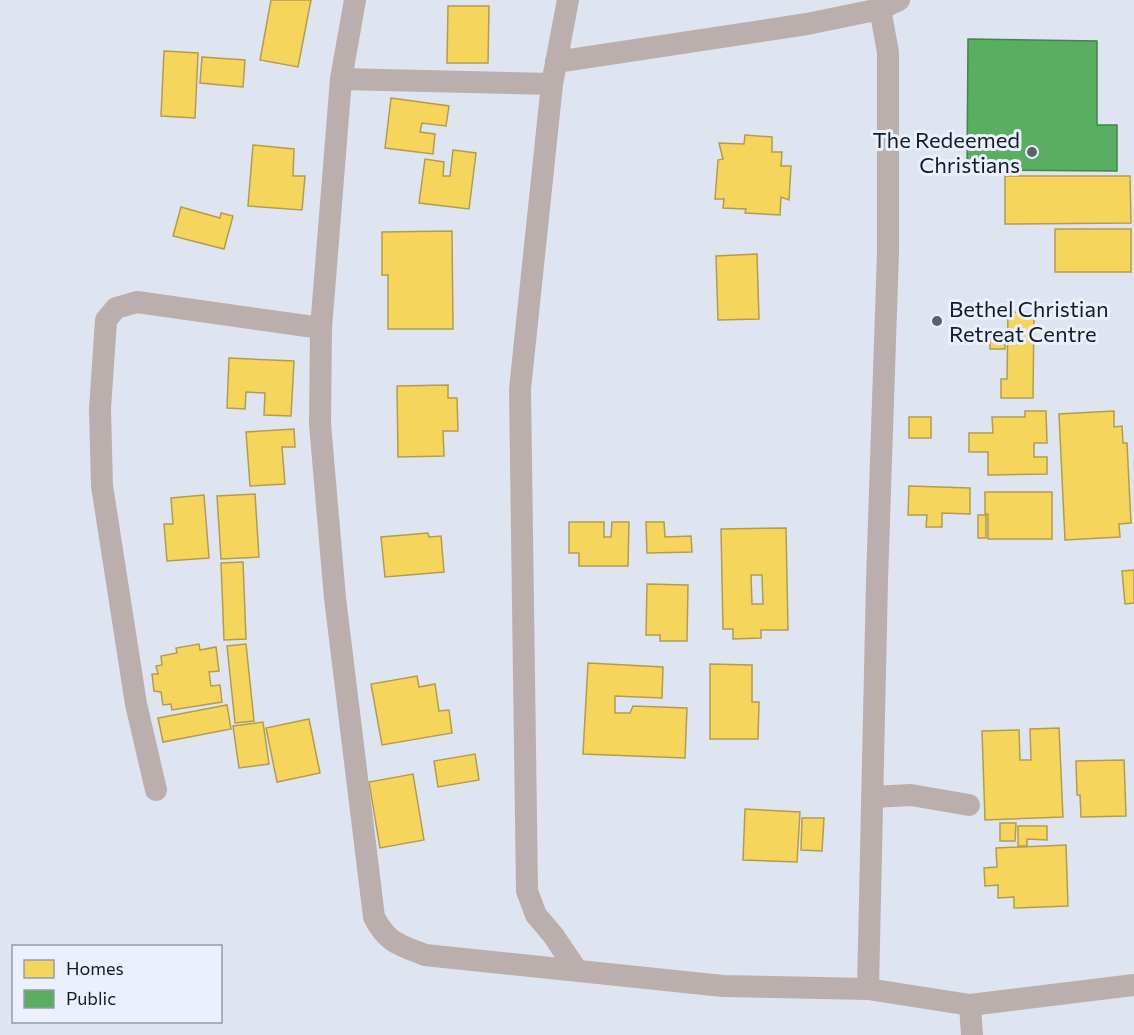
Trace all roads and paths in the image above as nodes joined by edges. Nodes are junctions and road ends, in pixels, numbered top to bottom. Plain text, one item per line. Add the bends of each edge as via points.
1 (355, 0) edge
2 (568, 0) edge
3 (890, 4) edge
4 (554, 73) junction
5 (341, 79) junction
6 (321, 328) junction
7 (156, 790) dead end
8 (872, 797) junction
9 (969, 805) dead end
10 (576, 969) junction
11 (1134, 985) edge
12 (868, 988) junction
13 (970, 1005) junction
14 (972, 1035) edge

1 - 5 street
2 - 4 street
3 - 4 street
3 - 8 street via 888,252
4 - 5 street
4 - 10 street via 520,389 526,869 527,891 536,915
5 - 6 street
6 - 7 street via 137,302 116,308 106,320 100,409 102,486 135,704
6 - 10 street via 320,424 335,598 374,917 382,933 396,944 425,954
8 - 9 street via 911,795
8 - 12 street
10 - 12 street via 723,986
11 - 13 street
12 - 13 street
13 - 14 street

